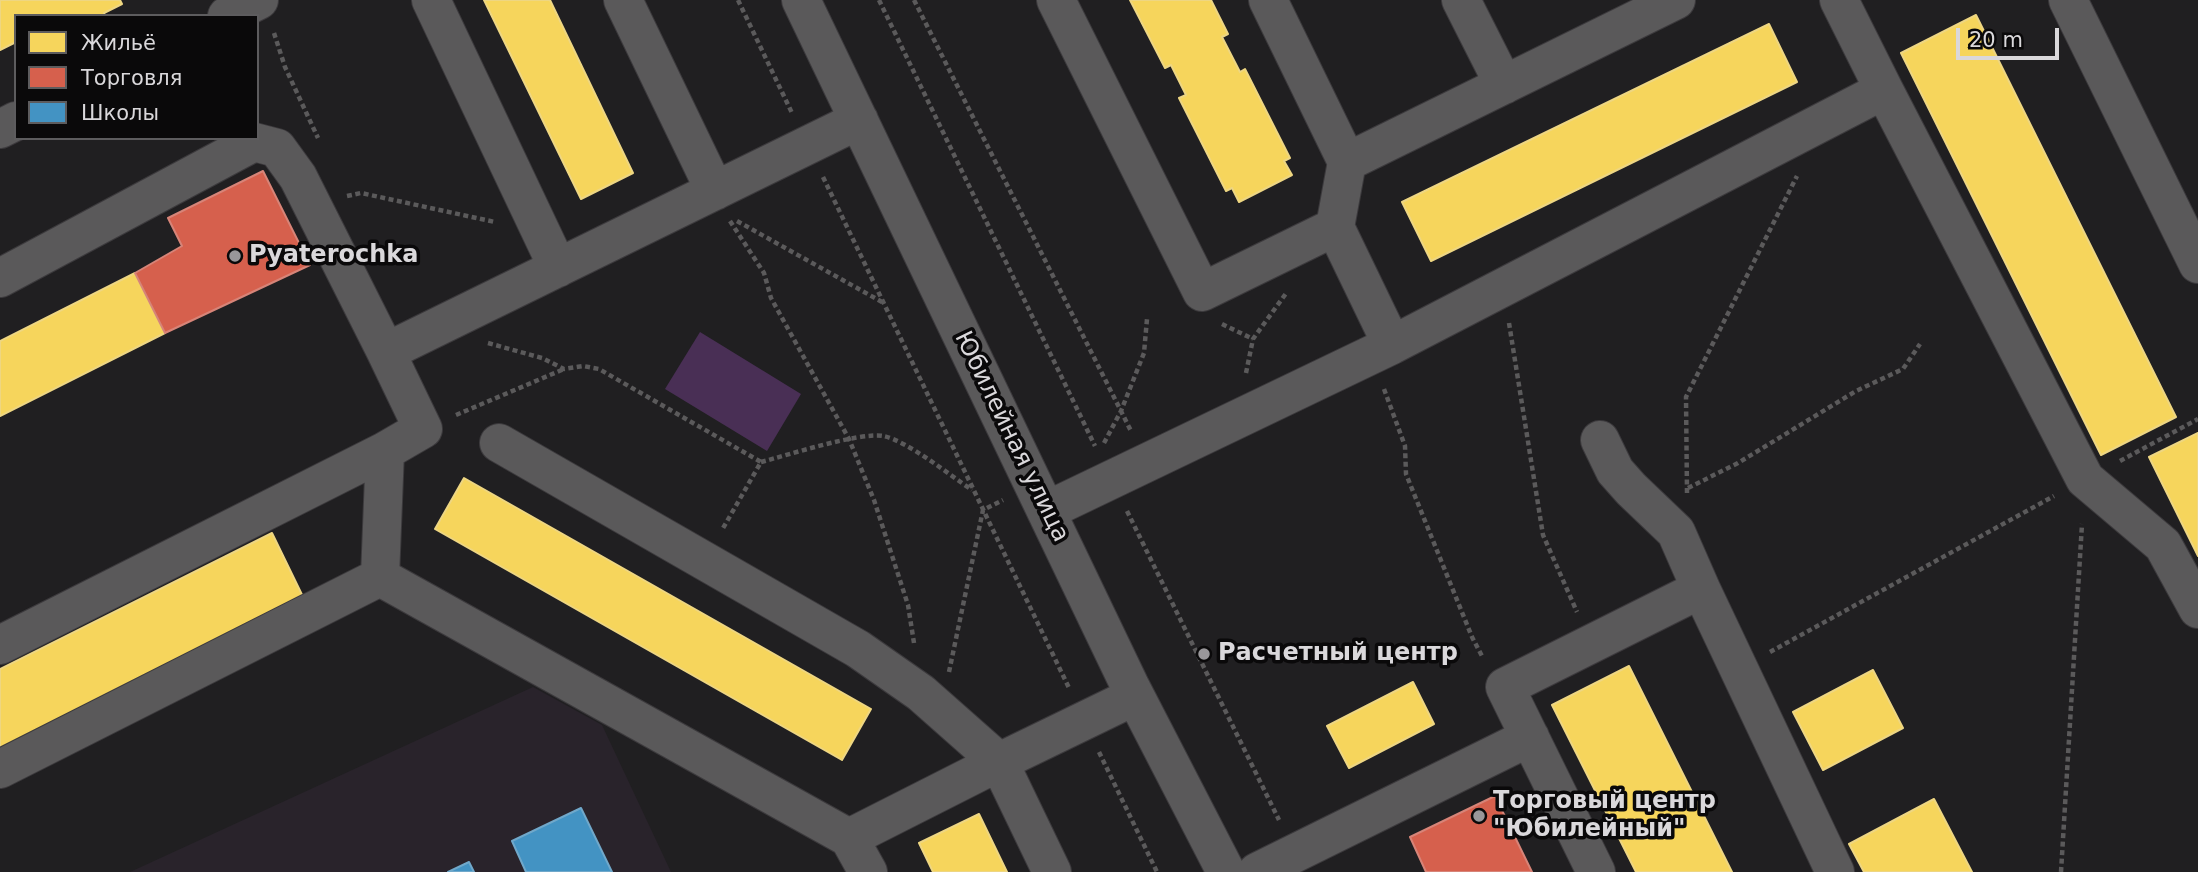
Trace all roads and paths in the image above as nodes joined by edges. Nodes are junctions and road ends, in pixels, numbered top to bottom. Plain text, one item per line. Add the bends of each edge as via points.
1 (431, 0) edge
2 (623, 0) edge
3 (738, 0) edge
4 (801, 0) edge
5 (878, 0) edge
6 (914, 0) edge
7 (1056, 0) edge
8 (1268, 0) edge
9 (1461, 0) edge
10 (1676, 0) edge
11 (2068, 0) edge
12 (1851, 4) edge
13 (265, 12) edge
14 (246, 14) edge
15 (1504, 85) junction
16 (1884, 90) junction
17 (859, 120) junction
18 (808, 145) junction
19 (322, 148) dead end
20 (1347, 162) junction
21 (1798, 177) dead end
22 (715, 191) junction
23 (312, 204) junction
24 (535, 219) junction
25 (1335, 227) junction
26 (2198, 264) edge
27 (558, 268) junction
28 (0, 278) edge
29 (1294, 283) dead end
30 (1504, 287) junction
31 (883, 302) junction
32 (1147, 319) dead end
33 (442, 325) junction
34 (1920, 344) dead end
35 (1392, 345) junction
36 (386, 352) junction
37 (564, 369) junction
38 (1121, 411) junction
39 (1238, 419) junction
40 (2198, 419) edge
41 (423, 429) junction
42 (849, 439) junction
43 (1600, 440) dead end
44 (499, 443) dead end
45 (385, 451) junction
46 (761, 462) junction
47 (1147, 463) junction
48 (2085, 479) junction
49 (1112, 481) junction
50 (1688, 488) junction
51 (974, 491) junction
52 (1040, 498) junction
53 (983, 510) junction
54 (1676, 532) junction
55 (704, 561) junction
56 (380, 577) junction
57 (1701, 589) junction
58 (2198, 610) edge
59 (1591, 644) junction
60 (0, 645) edge
61 (1739, 669) junction
62 (1505, 687) junction
63 (1135, 696) junction
64 (931, 701) junction
65 (1084, 720) junction
66 (1530, 737) junction
67 (999, 762) junction
68 (0, 769) edge
69 (849, 838) junction
70 (1295, 852) junction
71 (867, 872) edge
72 (1052, 872) edge
73 (1157, 872) edge
74 (1226, 872) edge
75 (1257, 872) edge
76 (1596, 872) edge
77 (1835, 872) edge
78 (2060, 872) edge

1 - 24 street
2 - 22 street
3 - 18 path
4 - 17 street, Юбилейная улица
5 - 38 path via 1098,452
6 - 38 path
7 - 25 street via 1202,292
8 - 20 street
9 - 15 street
10 - 15 street
11 - 26 street
12 - 16 street
13 - 14 street
13 - 19 path
15 - 20 street
16 - 30 street
16 - 48 street
17 - 18 street
17 - 52 street, Юбилейная улица
18 - 22 street
18 - 31 path
20 - 25 street
21 - 50 path via 1686,397
22 - 27 street
23 - 24 path via 361,193 494,222
23 - 28 street via 277,148 254,142
23 - 36 street
24 - 27 street
25 - 35 street
27 - 33 street
29 - 39 path via 1253,339
30 - 35 street
30 - 59 path via 1543,535
31 - 42 path via 726,215 764,273 771,298
31 - 51 path
32 - 38 path via 1144,353
33 - 36 street
33 - 37 path
34 - 50 path via 1903,369 1856,391
35 - 39 street
35 - 62 path via 1380,379 1405,446 1406,474 1472,637 1490,672
36 - 41 street
37 - 41 path
37 - 46 path via 599,369
38 - 47 path
39 - 47 street
40 - 48 path
41 - 45 street
42 - 46 path
42 - 51 path via 881,435 899,441
42 - 64 path via 908,605
43 - 54 street via 1615,471
44 - 55 street
45 - 56 street
45 - 60 street
46 - 55 path
47 - 49 street
48 - 58 street via 2163,545
48 - 61 path
48 - 78 path
49 - 52 street
49 - 70 path
50 - 54 path
51 - 53 path
52 - 53 path
52 - 63 street, Юбилейная улица
53 - 64 path
53 - 65 path
54 - 57 street
55 - 64 street via 858,649
56 - 68 street
56 - 69 street
57 - 59 street
57 - 61 street
59 - 62 street
61 - 77 street
62 - 66 street
63 - 65 street
63 - 74 street, Юбилейная улица
64 - 67 street
65 - 67 street
65 - 73 path
66 - 70 street
66 - 76 street
67 - 69 street
67 - 72 street
69 - 71 street
70 - 75 street

